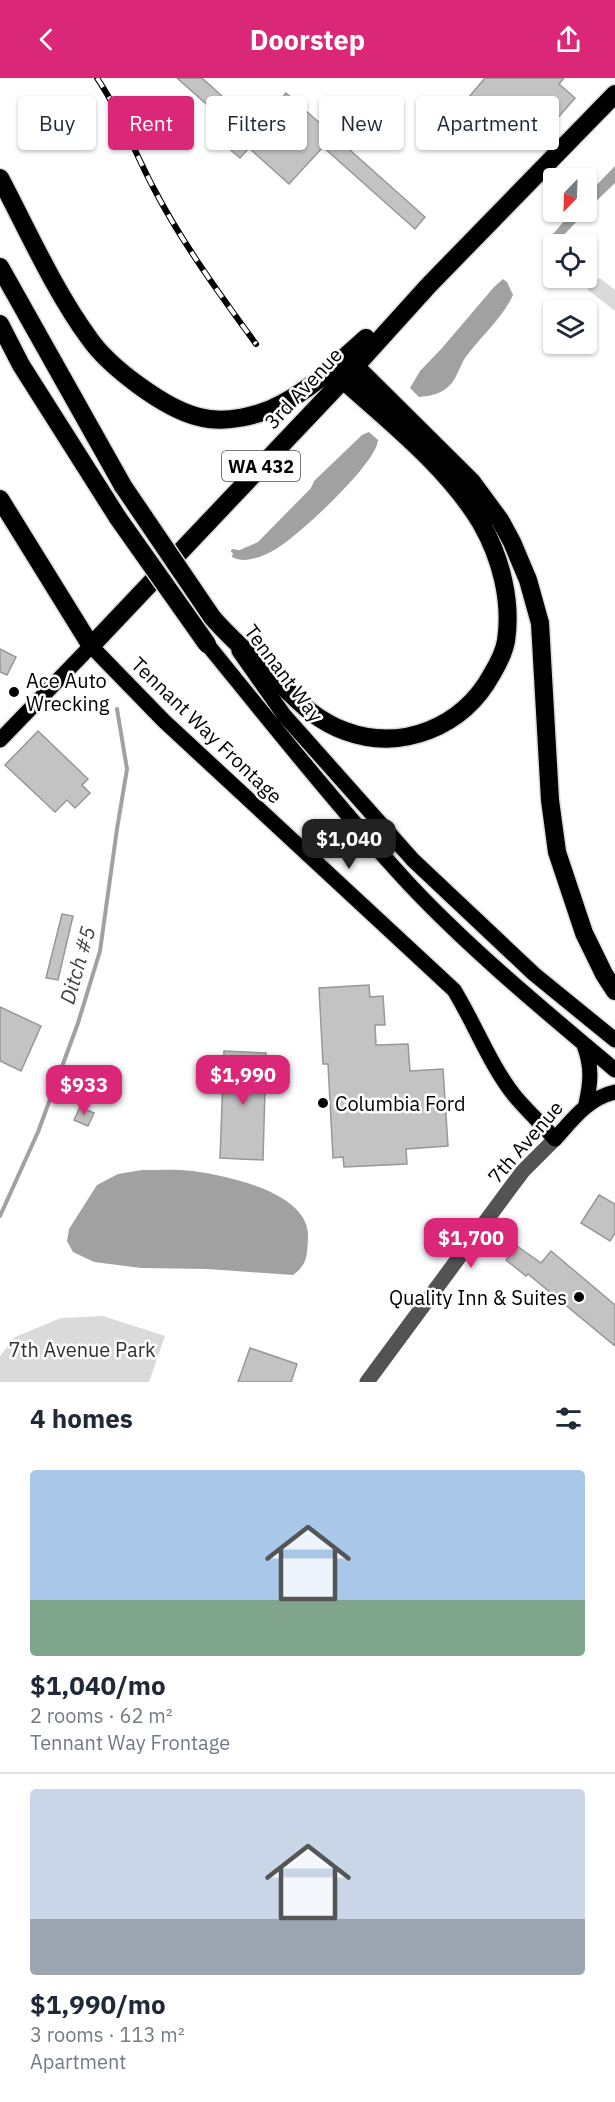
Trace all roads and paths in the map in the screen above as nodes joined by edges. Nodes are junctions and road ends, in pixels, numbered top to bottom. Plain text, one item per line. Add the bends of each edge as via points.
1 (615, 93) edge
2 (0, 178) edge
3 (0, 267) edge
4 (429, 285) junction
5 (0, 324) edge
6 (354, 365) junction
7 (343, 380) junction
8 (0, 499) edge
9 (227, 634) junction
10 (207, 644) joint
11 (91, 646) junction
12 (0, 740) edge
13 (615, 991) edge
14 (615, 1040) edge
15 (583, 1043) junction
16 (615, 1071) edge
17 (615, 1092) edge
18 (586, 1104) junction
19 (555, 1139) junction
20 (367, 1382) edge

1 - 4 highway, 3rd Avenue / WA 432
2 - 4 highway via 66,303 90,340 117,368 151,393 199,417 224,420 283,404
3 - 9 highway, Tennant Way, bridge via 123,486
4 - 6 highway, 3rd Avenue / WA 432
5 - 10 highway, Tennant Way, bridge via 21,365 118,518
6 - 7 highway, 3rd Avenue / WA 432
6 - 13 highway via 472,482 500,520 528,580 540,623 550,800 557,852 584,933
7 - 9 highway via 435,466 481,523 504,582 506,643 498,663 477,698 449,721 417,735 380,739 347,732 311,713
7 - 11 highway, 3rd Avenue / WA 432
8 - 11 highway
9 - 14 main road, Tennant Way via 284,715 413,860 534,974
10 - 15 main road, Tennant Way via 410,885
11 - 12 main road, 3rd Avenue
11 - 19 main road, Tennant Way Frontage via 164,721 454,990 513,1094
15 - 16 main road, Tennant Way
15 - 18 main road via 590,1061
17 - 18 main road
18 - 19 main road, 7th Avenue
19 - 20 street, 7th Avenue via 508,1191

